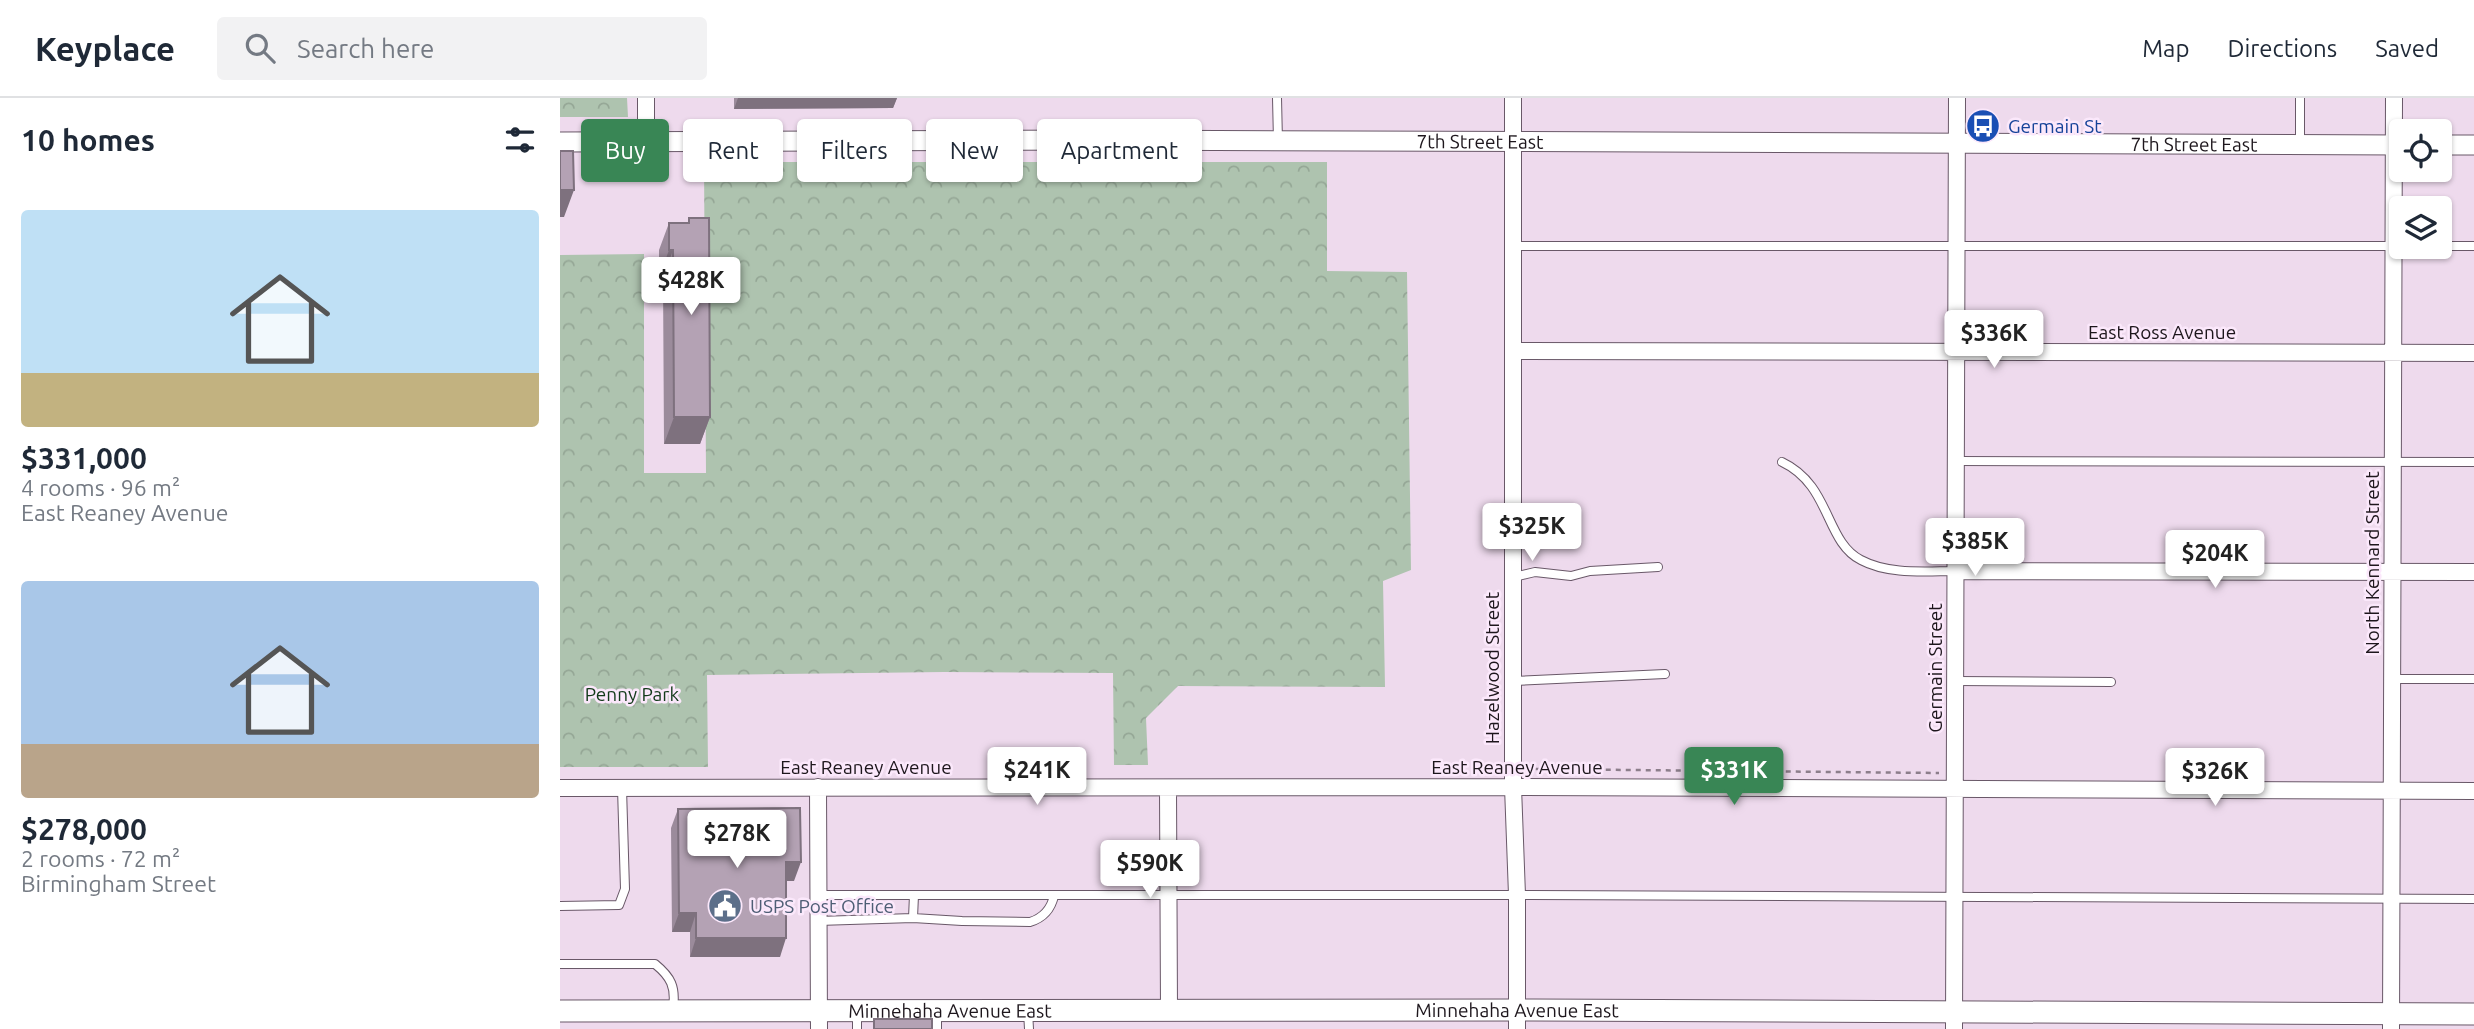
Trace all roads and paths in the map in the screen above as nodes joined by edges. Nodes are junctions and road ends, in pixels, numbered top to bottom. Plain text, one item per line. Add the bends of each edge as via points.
1 (646, 98) edge
2 (1277, 98) edge
3 (1513, 98) edge
4 (1957, 98) edge
5 (2300, 98) edge
6 (2394, 98) edge
7 (646, 119) edge
8 (2396, 119) edge
9 (1278, 141) junction
10 (560, 142) edge
11 (581, 142) edge
12 (669, 142) edge
13 (1514, 142) junction
14 (1957, 144) junction
15 (2300, 145) junction
16 (2389, 145) edge
17 (2452, 145) edge
18 (2474, 145) edge
19 (1957, 245) junction
20 (1514, 246) junction
21 (2389, 246) edge
22 (2452, 246) edge
23 (2474, 246) edge
24 (2397, 259) edge
25 (1514, 351) junction
26 (1957, 352) junction
27 (2393, 353) junction
28 (2474, 354) edge
29 (1956, 461) junction
30 (1782, 462) dead end
31 (2474, 462) edge
32 (2393, 463) junction
33 (1658, 567) dead end
34 (1956, 571) junction
35 (2393, 572) junction
36 (2474, 572) edge
37 (1514, 578) junction
38 (1664, 674) dead end
39 (2392, 679) junction
40 (2474, 679) edge
41 (1513, 681) junction
42 (1956, 681) junction
43 (2111, 682) dead end
44 (1527, 772) dead end
45 (1942, 774) dead end
46 (1513, 787) junction
47 (560, 788) edge
48 (622, 788) junction
49 (818, 788) junction
50 (1168, 789) junction
51 (1956, 789) junction
52 (2391, 790) junction
53 (2474, 790) edge
54 (818, 895) junction
55 (914, 895) junction
56 (1517, 895) junction
57 (1054, 896) junction
58 (1168, 896) junction
59 (1955, 896) junction
60 (2392, 899) junction
61 (2474, 899) edge
62 (560, 906) edge
63 (914, 918) junction
64 (818, 921) junction
65 (560, 964) edge
66 (560, 1011) edge
67 (673, 1011) junction
68 (1169, 1011) junction
69 (2474, 1014) edge
70 (937, 1019) edge
71 (819, 1020) edge
72 (857, 1020) edge
73 (1028, 1020) edge
74 (1517, 1020) edge
75 (1954, 1020) edge
76 (2391, 1022) edge

1 - 7 street
2 - 9 lane
3 - 13 street, Hazelwood Street
4 - 14 street, Germain Street
5 - 15 lane
6 - 8 street, North Kennard Street
9 - 12 street, 7th Street East
9 - 13 street, 7th Street East
10 - 11 street, 7th Street East
13 - 14 street, 7th Street East
13 - 20 street, Hazelwood Street
14 - 15 street, 7th Street East
14 - 19 street, Germain Street
15 - 16 street, 7th Street East
17 - 18 street
19 - 20 lane
19 - 21 lane
19 - 26 street, Germain Street
20 - 25 street, Hazelwood Street
22 - 23 lane
24 - 27 street, North Kennard Street
25 - 26 street, East Ross Avenue
25 - 37 street, Hazelwood Street
26 - 27 street, East Ross Avenue
26 - 29 street, Germain Street
27 - 28 street, East Ross Avenue
27 - 32 street, North Kennard Street
29 - 32 lane
29 - 34 street, Germain Street
30 - 34 lane via 1812,485 1841,541 1861,560 1890,569
31 - 32 lane
32 - 35 street, North Kennard Street
33 - 37 lane via 1571,576 1535,572
34 - 35 street
34 - 42 street, Germain Street
35 - 36 street
35 - 39 street, North Kennard Street
37 - 41 street, Hazelwood Street
38 - 41 lane
39 - 40 lane
39 - 52 street, North Kennard Street
41 - 46 street, Hazelwood Street
42 - 43 lane
42 - 51 street, Germain Street
44 - 45 path
46 - 50 street, East Reaney Avenue
46 - 51 street, East Reaney Avenue
46 - 56 street, Hazelwood Street
47 - 48 street, East Reaney Avenue
48 - 49 street, East Reaney Avenue
48 - 62 lane via 625,889 620,905
49 - 50 street, East Reaney Avenue
49 - 54 street
50 - 58 street
51 - 52 street, East Reaney Avenue
51 - 59 street, Germain Street
52 - 53 street, East Reaney Avenue
52 - 60 street, North Kennard Street
54 - 55 lane
54 - 64 street
55 - 57 lane
55 - 63 lane
56 - 58 lane
56 - 59 lane
56 - 74 street, Hazelwood Street
57 - 58 lane
57 - 63 lane via 1047,911 1030,922
58 - 68 street
59 - 60 lane
59 - 75 street, Germain Street
60 - 61 lane
60 - 76 street, North Kennard Street
63 - 64 lane
64 - 71 street
65 - 67 lane via 655,964 669,975 676,992
66 - 67 main road, Minnehaha Avenue East
67 - 71 main road, Minnehaha Avenue East
68 - 73 main road, Minnehaha Avenue East
68 - 74 main road, Minnehaha Avenue East
69 - 76 main road, Minnehaha Avenue East
70 - 72 main road, Minnehaha Avenue East
70 - 73 main road, Minnehaha Avenue East
71 - 72 main road, Minnehaha Avenue East
74 - 75 main road, Minnehaha Avenue East
75 - 76 main road, Minnehaha Avenue East

